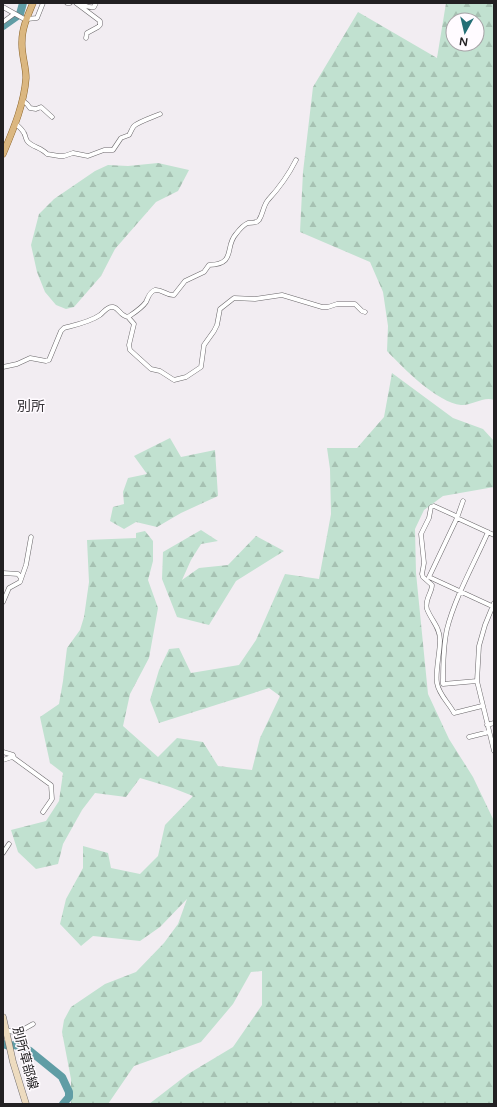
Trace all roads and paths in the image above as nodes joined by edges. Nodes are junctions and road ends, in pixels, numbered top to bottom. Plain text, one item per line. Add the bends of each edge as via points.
1 (33, 3) edge
2 (43, 3) edge
3 (67, 3) edge
4 (70, 3) edge
5 (76, 3) edge
6 (81, 3) edge
7 (96, 3) edge
8 (3, 7) edge
9 (14, 14) junction
10 (27, 20) junction
11 (3, 22) edge
12 (86, 38) dead end
13 (22, 100) junction
14 (160, 114) dead end
15 (52, 117) dead end
16 (15, 123) junction
17 (3, 154) edge
18 (296, 160) dead end
19 (365, 312) dead end
20 (128, 317) junction
21 (3, 367) edge
22 (463, 501) dead end
23 (457, 518) junction
24 (488, 532) junction
25 (494, 535) edge
26 (31, 537) dead end
27 (3, 573) edge
28 (21, 578) junction
29 (461, 592) junction
30 (3, 602) edge
31 (494, 605) edge
32 (477, 680) junction
33 (482, 706) junction
34 (494, 723) edge
35 (487, 725) junction
36 (489, 732) junction
37 (468, 737) dead end
38 (494, 751) edge
39 (3, 752) edge
40 (14, 758) junction
41 (3, 760) edge
42 (43, 812) dead end
43 (9, 844) dead end
44 (3, 853) edge
45 (3, 1016) edge
46 (34, 1024) dead end
47 (6, 1030) junction
48 (26, 1104) edge

1 - 10 main road
2 - 10 street via 37,18
3 - 4 street
5 - 12 street via 100,21 100,25 87,33
6 - 7 street via 94,7
8 - 9 street
9 - 10 street
9 - 11 street
10 - 13 main road via 22,41 26,71
13 - 15 street via 30,108 41,107
13 - 16 main road
14 - 16 street via 134,126 129,135 121,138 113,150 104,150 88,156 73,153 64,156 47,154 46,151 28,142
16 - 17 main road
18 - 20 street via 285,181 268,200 259,220 248,223 231,240 226,260 217,265 209,265 204,272 188,278 174,294 160,290 151,292 146,302
19 - 20 street via 355,304 322,307 282,295 255,299 234,298 220,309 214,332 204,345 200,367 186,377 174,380 160,371 151,369 130,350 134,324
20 - 21 street via 120,314 116,308 109,307 100,316 64,328 49,360 30,358
22 - 23 street
23 - 24 street
23 - 29 street via 429,577
23 - 33 street via 434,506 431,507 429,518 420,534 424,563 422,574 432,585 426,603 439,632 439,689 454,713
24 - 25 street
24 - 29 street
26 - 28 street
27 - 28 street via 18,574
28 - 30 street via 20,582 7,590
29 - 31 street
29 - 32 street via 447,630 443,684
31 - 32 street via 479,646
32 - 33 street
33 - 35 street
34 - 35 street
35 - 36 street
36 - 37 street
36 - 38 street
39 - 40 street via 13,755
40 - 41 street
40 - 42 street via 50,785 52,799
43 - 44 street
45 - 47 main road, 別所草部線
46 - 47 street via 17,1033
47 - 48 main road, 別所草部線

